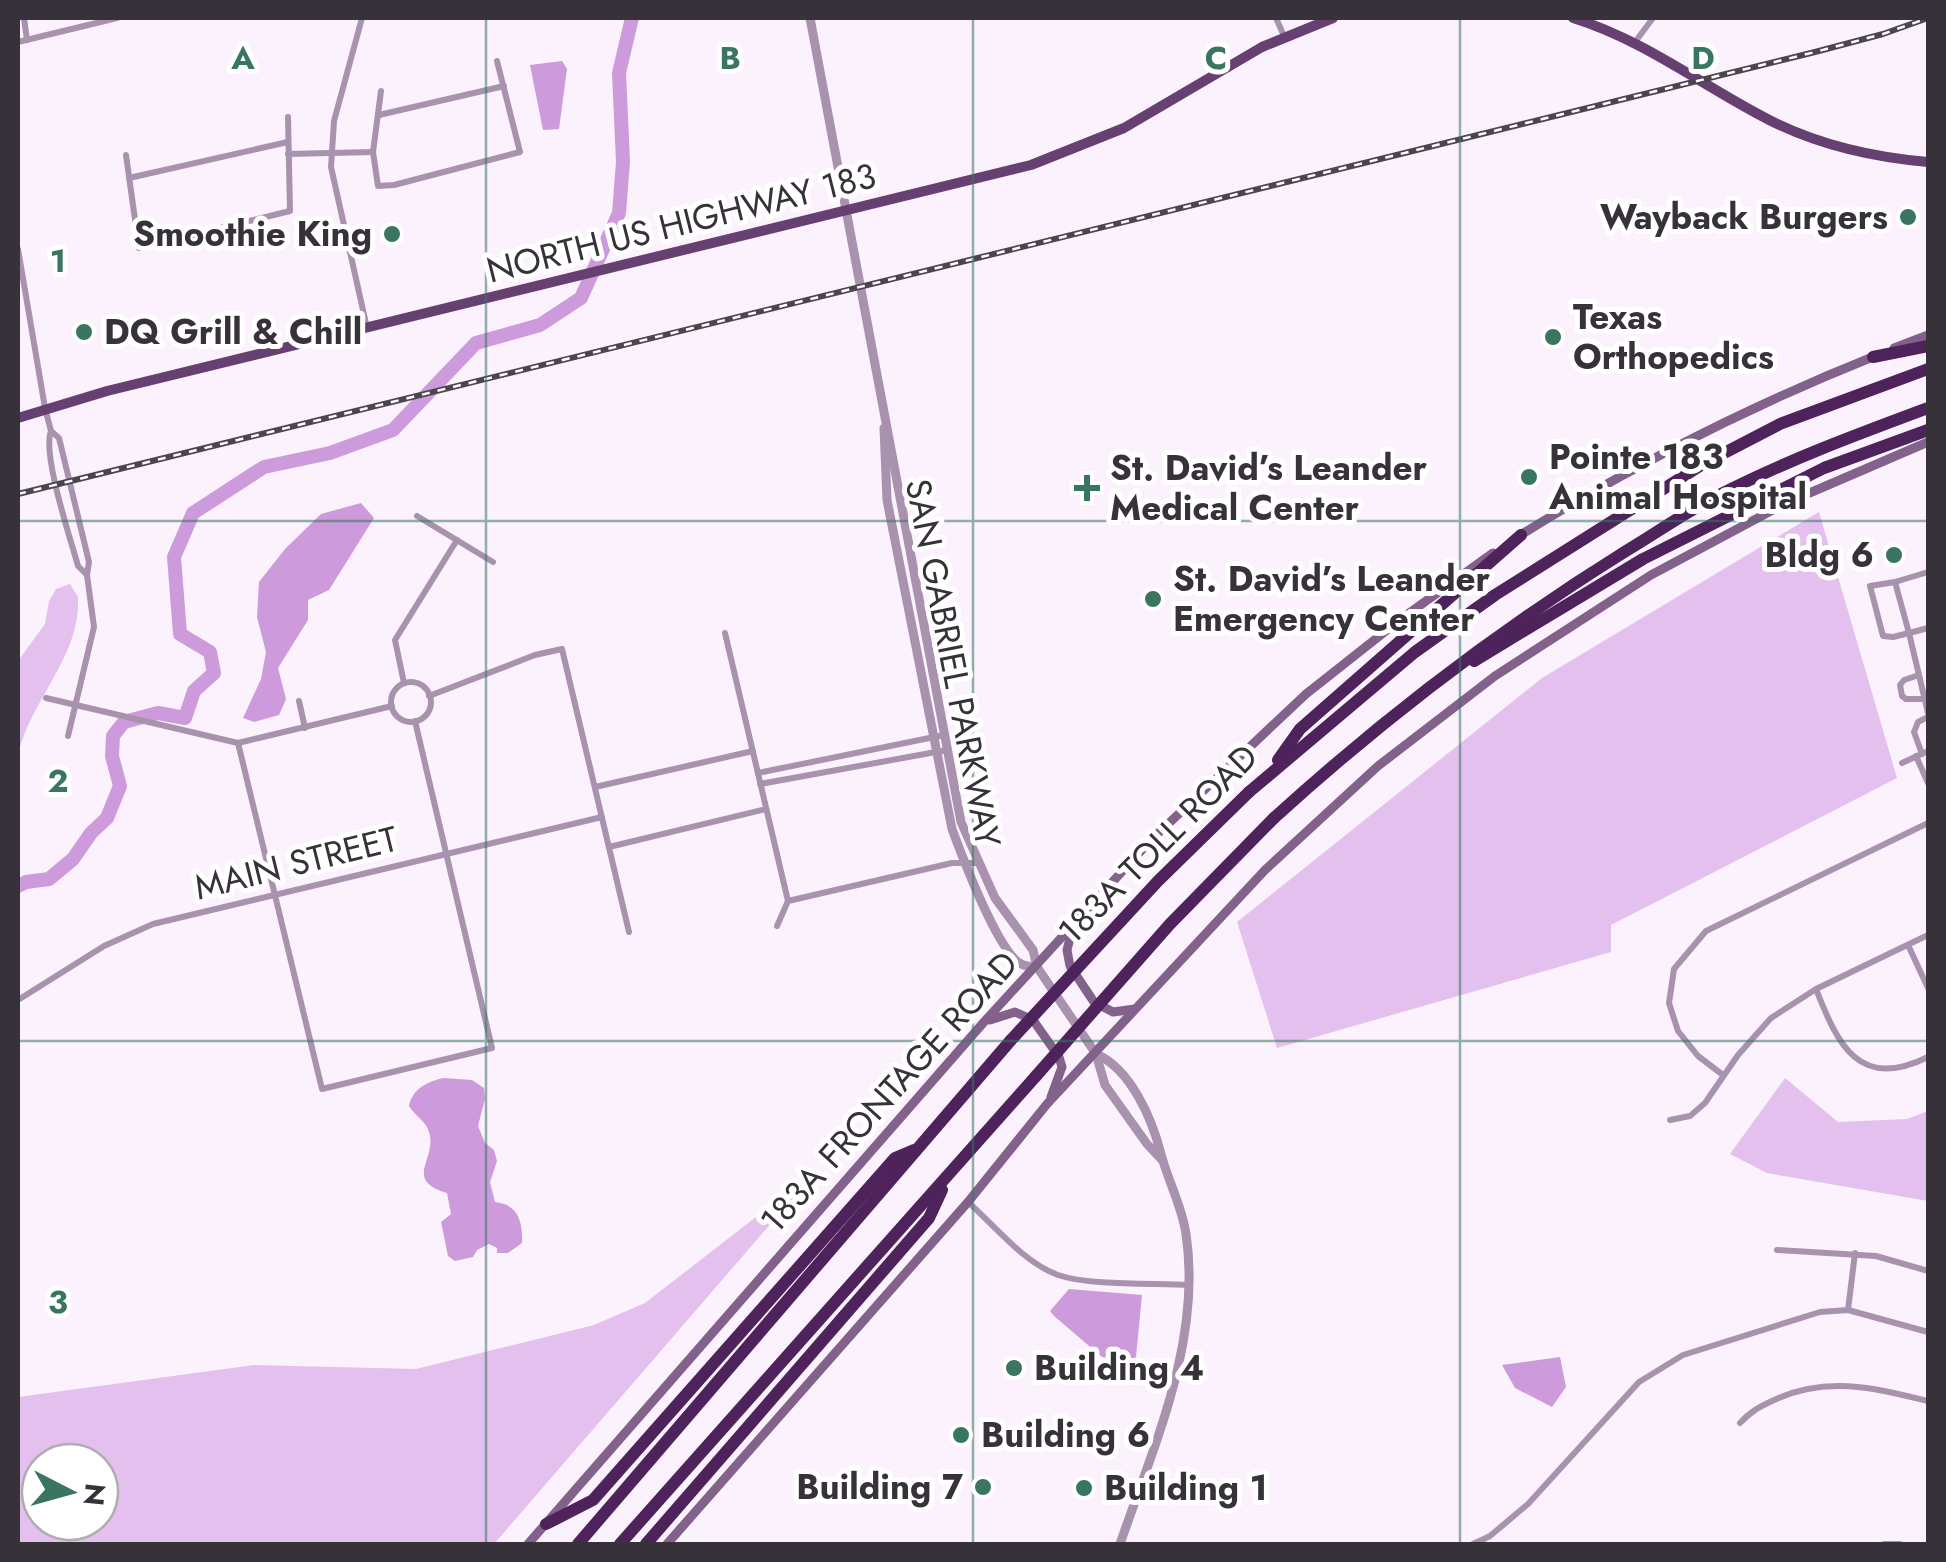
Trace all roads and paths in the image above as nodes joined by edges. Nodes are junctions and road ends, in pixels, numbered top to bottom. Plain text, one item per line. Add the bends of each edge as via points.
1 (24, 18) edge
2 (116, 18) edge
3 (362, 18) edge
4 (810, 18) edge
5 (1276, 18) edge
6 (1333, 18) edge
7 (1573, 18) edge
8 (1653, 18) edge
9 (1284, 36) junction
10 (27, 40) junction
11 (18, 42) edge
12 (1635, 42) junction
13 (497, 60) dead end
14 (504, 86) junction
15 (381, 91) dead end
16 (378, 115) junction
17 (288, 117) dead end
18 (288, 142) junction
19 (373, 152) junction
20 (288, 154) junction
21 (331, 154) junction
22 (126, 155) dead end
23 (1928, 162) edge
24 (129, 178) junction
25 (846, 213) junction
26 (18, 248) edge
27 (367, 328) junction
28 (1928, 335) edge
29 (1928, 346) edge
30 (1873, 357) junction
31 (1928, 369) edge
32 (882, 402) junction
33 (46, 408) junction
34 (1928, 408) edge
35 (18, 418) edge
36 (1928, 430) edge
37 (52, 431) junction
38 (1928, 442) edge
39 (416, 516) dead end
40 (1522, 535) junction
41 (456, 540) junction
42 (493, 562) dead end
43 (1928, 572) edge
44 (87, 575) junction
45 (1896, 582) junction
46 (1928, 628) edge
47 (725, 633) dead end
48 (1908, 633) junction
49 (1919, 676) junction
50 (404, 683) junction
51 (429, 696) junction
52 (46, 698) dead end
53 (1925, 699) junction
54 (1412, 700) junction
55 (298, 701) dead end
56 (76, 704) junction
57 (392, 706) junction
58 (1928, 715) edge
59 (416, 721) junction
60 (305, 728) junction
61 (944, 735) junction
62 (68, 736) dead end
63 (933, 738) junction
64 (238, 743) junction
65 (947, 750) junction
66 (753, 751) junction
67 (935, 751) junction
68 (1922, 754) edge
69 (1902, 763) dead end
70 (758, 774) junction
71 (1268, 775) junction
72 (1928, 783) edge
73 (760, 784) junction
74 (595, 787) junction
75 (766, 809) junction
76 (602, 817) junction
77 (1928, 822) edge
78 (610, 847) junction
79 (446, 852) junction
80 (964, 862) junction
81 (978, 863) junction
82 (274, 894) junction
83 (788, 901) junction
84 (777, 926) dead end
85 (1073, 927) junction
86 (630, 932) dead end
87 (1928, 935) edge
88 (1908, 944) junction
89 (1037, 967) junction
90 (1928, 988) edge
91 (1816, 989) junction
92 (18, 1000) edge
93 (1136, 1009) junction
94 (984, 1022) junction
95 (1096, 1054) junction
96 (1928, 1057) edge
97 (1723, 1075) junction
98 (1048, 1104) junction
99 (1670, 1120) dead end
100 (920, 1147) junction
101 (1163, 1160) junction
102 (948, 1175) junction
103 (968, 1202) junction
104 (1777, 1250) dead end
105 (1855, 1253) junction
106 (1928, 1271) edge
107 (1189, 1285) junction
108 (1848, 1310) junction
109 (1928, 1332) edge
110 (1928, 1401) edge
111 (1740, 1423) dead end
112 (546, 1524) junction
113 (528, 1544) edge
114 (578, 1544) edge
115 (620, 1544) edge
116 (646, 1544) edge
117 (666, 1544) edge
118 (1120, 1544) edge
119 (1473, 1544) edge
120 (1884, 1544) edge
121 (1900, 1544) edge

1 - 10 street
2 - 10 street
3 - 21 street via 340,91
4 - 25 street, SAN GABRIEL PARKWAY
5 - 9 street
6 - 9 main road, NORTH US HIGHWAY 183
7 - 12 main road
8 - 12 street
9 - 25 main road, NORTH US HIGHWAY 183 via 1070,152
10 - 11 street
12 - 23 main road via 1806,136 1860,153
13 - 14 street
14 - 16 street
14 - 19 street via 520,152 378,186
15 - 16 street
16 - 19 street
17 - 18 street
18 - 20 street
18 - 24 street
19 - 21 street
20 - 21 street
20 - 24 street via 290,211 139,248
21 - 27 street
22 - 24 street
25 - 27 main road, NORTH US HIGHWAY 183
25 - 32 street, SAN GABRIEL PARKWAY
26 - 33 street
27 - 33 main road, NORTH US HIGHWAY 183
28 - 30 main road, 183A FRONTAGE ROAD
29 - 30 highway
30 - 40 main road, 183A FRONTAGE ROAD via 1738,414
31 - 71 highway, 183A TOLL ROAD via 1780,424 1703,464 1431,640
32 - 61 street, SAN GABRIEL PARKWAY
32 - 63 street, SAN GABRIEL PARKWAY via 887,500
33 - 35 main road, NORTH US HIGHWAY 183
33 - 37 street
34 - 54 highway, 183A TOLL ROAD via 1717,496 1513,623
36 - 54 highway via 1824,468 1643,559
37 - 44 street via 60,438 90,562
37 - 44 street via 46,443 78,566
38 - 93 main road via 1711,542 1495,676 1327,812
39 - 41 street
40 - 71 highway via 1300,729
40 - 85 main road, 183A FRONTAGE ROAD via 1306,694 1174,816
41 - 42 street
41 - 50 street via 395,640
43 - 45 street
44 - 56 street via 94,627
45 - 48 street
45 - 48 street via 1870,586 1884,636
46 - 48 street
47 - 66 street
48 - 49 street
49 - 53 street
49 - 53 street via 1904,680 1902,696
50 - 51 street via 422,686
50 - 57 street via 394,690
51 - 59 street via 429,709
51 - 74 street via 562,649
52 - 56 street
53 - 58 street
54 - 102 highway, 183A TOLL ROAD, bridge via 1274,818 1156,938
55 - 60 street
56 - 62 street
56 - 64 street
57 - 59 street via 400,719
57 - 60 street
58 - 68 street via 1914,732
59 - 79 street
60 - 64 street
61 - 63 street
61 - 65 street, SAN GABRIEL PARKWAY
63 - 67 street, SAN GABRIEL PARKWAY
63 - 70 street
64 - 82 street
65 - 67 street
65 - 81 street, SAN GABRIEL PARKWAY via 960,822
66 - 70 street
66 - 74 street
67 - 73 street
67 - 80 street, SAN GABRIEL PARKWAY
68 - 69 street
68 - 72 street
70 - 73 street
71 - 100 highway, 183A TOLL ROAD, bridge via 1158,881
73 - 75 street
74 - 76 street
75 - 78 street
75 - 83 street
76 - 78 street
76 - 79 street, MAIN STREET
77 - 97 street via 1706,930 1674,969 1668,1003 1678,1031
78 - 86 street
79 - 82 street, MAIN STREET
79 - 82 street via 492,1048 322,1090
80 - 81 street
80 - 83 street
80 - 89 street, SAN GABRIEL PARKWAY via 1016,961
81 - 89 street, SAN GABRIEL PARKWAY
82 - 92 street, MAIN STREET via 153,924
83 - 84 street
85 - 89 main road, 183A FRONTAGE ROAD
85 - 93 main road via 1070,966 1094,1002 1114,1012
87 - 88 street
88 - 90 street
88 - 91 street
89 - 94 main road, 183A FRONTAGE ROAD
89 - 95 street, SAN GABRIEL PARKWAY
91 - 96 street via 1835,1038 1867,1066 1892,1068
91 - 97 street via 1771,1018
93 - 95 main road
94 - 98 main road via 1015,1012 1033,1020 1062,1067
94 - 112 main road, 183A FRONTAGE ROAD
95 - 98 main road
95 - 101 street, SAN GABRIEL PARKWAY via 1106,1085
95 - 101 street, SAN GABRIEL PARKWAY via 1129,1085
97 - 99 street via 1690,1116
98 - 103 main road
100 - 112 highway via 895,1158 593,1500
100 - 114 highway, 183A TOLL ROAD
101 - 107 street, SAN GABRIEL PARKWAY via 1186,1230
102 - 115 highway, 183A TOLL ROAD
102 - 116 highway via 929,1218
103 - 107 street via 1036,1263 1059,1275
103 - 117 main road
104 - 105 street
105 - 106 street
105 - 108 street
107 - 118 street, SAN GABRIEL PARKWAY via 1175,1381
108 - 109 street
108 - 119 street via 1801,1316 1654,1370 1528,1504
110 - 111 street via 1859,1386 1818,1386 1784,1395
112 - 113 main road, 183A FRONTAGE ROAD
120 - 121 street

